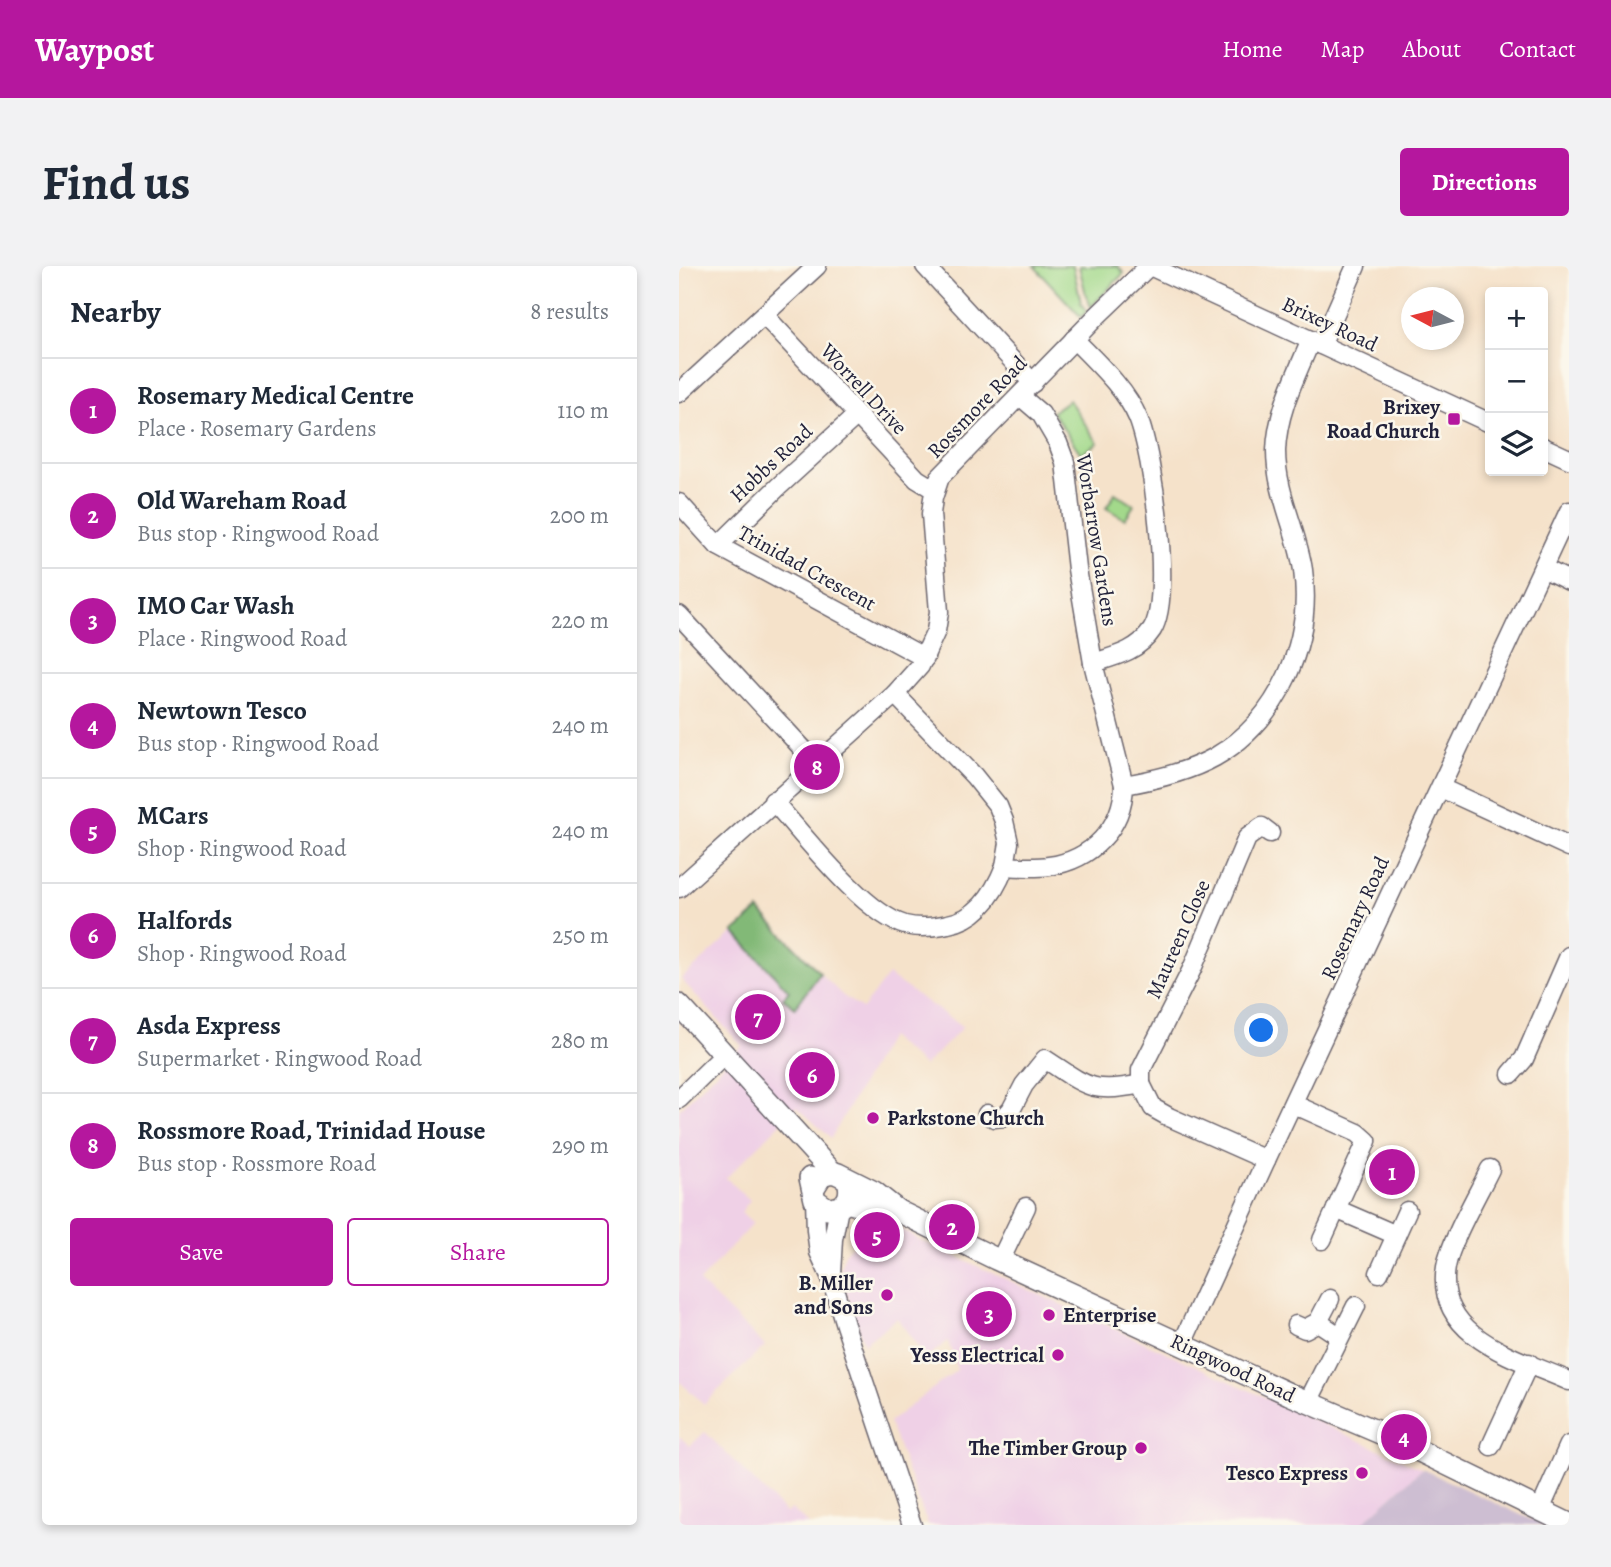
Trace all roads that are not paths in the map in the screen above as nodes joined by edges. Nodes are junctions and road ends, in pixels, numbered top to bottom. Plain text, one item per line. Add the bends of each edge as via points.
1 (817, 266) edge
2 (925, 266) edge
3 (1149, 266) edge
4 (1356, 266) edge
5 (764, 315) junction
6 (1074, 339) junction
7 (1316, 343) junction
8 (1027, 389) junction
9 (679, 393) edge
10 (857, 415) junction
11 (1485, 421) edge
12 (1548, 449) edge
13 (1569, 459) edge
14 (935, 490) junction
15 (679, 503) edge
16 (1569, 511) edge
17 (718, 546) junction
18 (1543, 568) junction
19 (1569, 581) edge
20 (679, 615) edge
21 (925, 657) junction
22 (1093, 663) junction
23 (894, 694) junction
24 (817, 764) junction
25 (1124, 785) junction
26 (1441, 788) junction
27 (773, 802) junction
28 (1270, 833) dead end
29 (1569, 847) edge
30 (1005, 866) junction
31 (679, 888) edge
32 (1569, 956) edge
33 (679, 1005) edge
34 (724, 1055) junction
35 (1511, 1074) dead end
36 (1141, 1084) junction
37 (679, 1099) edge
38 (1293, 1104) junction
39 (987, 1114) dead end
40 (1375, 1124) dead end
41 (799, 1135) junction
42 (1367, 1141) junction
43 (1266, 1160) junction
44 (1490, 1169) dead end
45 (840, 1176) junction
46 (814, 1194) junction
47 (843, 1205) junction
48 (1026, 1207) dead end
49 (1336, 1209) junction
50 (898, 1211) junction
51 (1407, 1211) dead end
52 (1396, 1236) junction
53 (1322, 1240) dead end
54 (1000, 1261) junction
55 (1379, 1273) dead end
56 (831, 1278) junction
57 (1330, 1299) dead end
58 (1356, 1306) dead end
59 (1318, 1322) junction
60 (1296, 1325) dead end
61 (1339, 1336) junction
62 (1182, 1345) junction
63 (1529, 1363) junction
64 (1569, 1381) edge
65 (1308, 1402) junction
66 (1569, 1445) edge
67 (1491, 1446) dead end
68 (1540, 1510) junction
69 (1569, 1524) edge
70 (912, 1525) edge

1 - 5 street
2 - 8 street
3 - 6 street, Rossmore Road
3 - 7 street, Brixey Road
4 - 7 street
5 - 9 street
5 - 10 street, Worrell Drive
6 - 8 street, Rossmore Road
6 - 22 street, Worbarrow Gardens via 1126,397 1137,418 1147,446 1157,509 1159,614 1145,640
7 - 11 street, Brixey Road
7 - 25 street via 1284,405 1276,450 1278,477 1305,584 1298,647 1286,680 1262,716 1215,757
8 - 14 street, Rossmore Road via 940,477
8 - 22 street, Worbarrow Gardens via 1065,462
10 - 14 street, Worrell Drive via 917,479
10 - 17 street, Hobbs Road
12 - 13 street
14 - 21 street, Rossmore Road via 932,514 939,612
15 - 17 street, Trinidad Crescent
16 - 18 street, Rosemary Road
17 - 21 street, Trinidad Crescent
18 - 19 street
18 - 26 street, Rosemary Road
20 - 24 street
21 - 23 street, Rossmore Road
22 - 25 street, Worbarrow Gardens
23 - 24 street, Rossmore Road
23 - 30 street via 997,806 1009,843
24 - 27 street, Rossmore Road
25 - 30 street via 1114,822 1097,846 1068,862
26 - 29 street
26 - 38 street, Rosemary Road
27 - 30 street via 860,897 907,926 939,926 968,917 991,895
27 - 31 street, Rossmore Road
28 - 36 street, Maureen Close via 1262,827 1247,838 1192,968 1141,1070
32 - 35 street via 1524,1059
33 - 34 main road, Ringwood Road
34 - 37 street
34 - 41 main road, Ringwood Road
36 - 39 street via 1105,1090 1089,1086 1045,1059 1004,1117
36 - 43 street via 1153,1108
38 - 42 street
38 - 43 street, Rosemary Road
40 - 42 street
41 - 45 main road, Ringwood Road
41 - 46 main road, Ringwood Road
42 - 49 street
43 - 62 street, Rosemary Road
44 - 63 street via 1446,1267 1448,1299 1464,1328 1478,1340
45 - 46 main road via 818,1179
45 - 47 main road via 850,1192
45 - 50 main road, Ringwood Road via 874,1192
46 - 47 main road via 823,1208
46 - 56 street via 820,1252
47 - 50 main road, Ringwood Road
47 - 56 street via 833,1239
48 - 54 street
49 - 52 street
49 - 53 street
50 - 54 main road, Ringwood Road
51 - 52 street
52 - 55 street
54 - 62 main road, Ringwood Road
56 - 70 street
57 - 59 street
58 - 61 street
59 - 60 street via 1305,1329
59 - 61 street
61 - 65 street
62 - 65 main road, Ringwood Road
63 - 64 street
63 - 67 street
65 - 68 main road, Ringwood Road
66 - 68 street
68 - 69 main road, Ringwood Road

